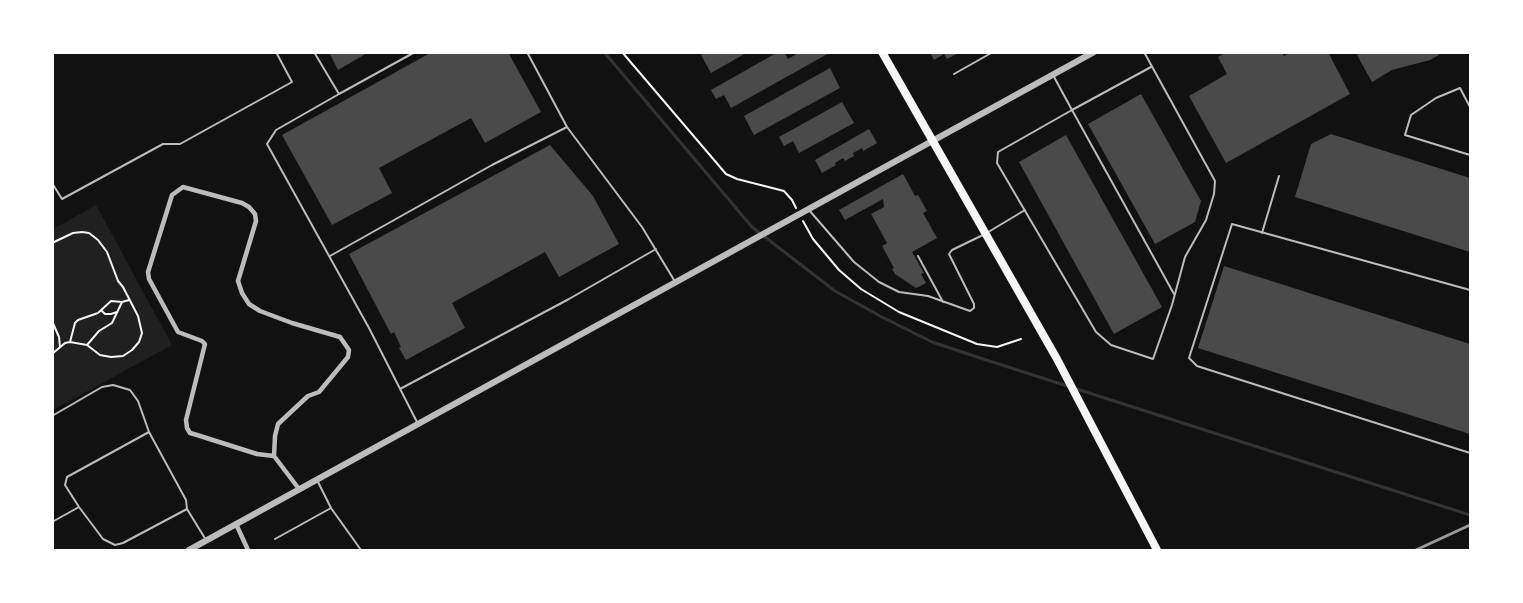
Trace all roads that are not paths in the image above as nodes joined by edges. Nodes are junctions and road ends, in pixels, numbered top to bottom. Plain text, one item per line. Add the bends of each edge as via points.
1 (276, 52) edge
2 (314, 52) edge
3 (415, 52) edge
4 (527, 52) edge
5 (882, 52) edge
6 (993, 52) edge
7 (1094, 52) edge
8 (1144, 52) edge
9 (1151, 67) junction
10 (954, 74) dead end
11 (1053, 75) junction
12 (339, 94) junction
13 (1470, 107) edge
14 (1072, 110) junction
15 (567, 127) junction
16 (932, 141) junction
17 (1470, 155) edge
18 (1279, 176) dead end
19 (52, 183) edge
20 (809, 209) junction
21 (1025, 210) junction
22 (1262, 232) junction
23 (986, 234) junction
24 (656, 249) junction
25 (329, 256) junction
26 (918, 256) dead end
27 (675, 282) junction
28 (1470, 290) edge
29 (1174, 294) junction
30 (943, 302) junction
31 (400, 389) junction
32 (52, 416) edge
33 (418, 424) junction
34 (149, 432) junction
35 (1470, 453) edge
36 (274, 456) junction
37 (317, 479) junction
38 (299, 489) junction
39 (79, 507) junction
40 (331, 508) junction
41 (187, 509) junction
42 (52, 522) edge
43 (236, 524) junction
44 (275, 539) dead end
45 (206, 541) junction
46 (189, 550) edge
47 (248, 550) edge
48 (361, 550) edge
49 (1157, 550) edge

1 - 19 lane via 292,81 180,144 163,144 62,199
2 - 12 lane
3 - 12 lane
4 - 15 lane
5 - 16 main road
6 - 10 lane
7 - 11 street
8 - 9 lane
9 - 14 lane
9 - 29 lane via 1215,182 1206,220 1185,257
11 - 14 lane
11 - 16 street
12 - 25 lane via 276,130 267,144
13 - 17 lane via 1460,88 1436,98 1412,115 1406,135
14 - 21 lane via 998,152 998,163
14 - 29 lane
15 - 24 lane
15 - 25 lane
16 - 20 street
16 - 23 main road
18 - 22 lane
20 - 27 street
20 - 30 lane via 854,262 879,282 899,292
21 - 23 lane
21 - 29 lane via 1096,332 1111,345 1154,359
22 - 28 lane
22 - 35 lane via 1232,224 1189,358 1197,366
23 - 30 lane via 949,254 974,308 964,310
23 - 49 main road
24 - 27 lane
24 - 31 lane
25 - 31 lane
26 - 30 lane
27 - 33 street
31 - 33 lane
32 - 34 lane via 102,387 113,385 130,390
33 - 37 street
34 - 39 lane via 67,477 65,484
34 - 41 lane via 186,500
36 - 36 street via 278,424 308,396 319,392 348,357 349,350 340,337 292,323 249,304 238,281 255,214 242,203 183,187 172,195 148,273 178,332 205,344 187,428 190,433
36 - 38 street
37 - 38 street
37 - 40 lane
38 - 43 street
39 - 41 lane via 103,539 115,544
39 - 42 lane
40 - 44 lane
40 - 48 lane
41 - 45 lane
43 - 45 street
43 - 47 street
45 - 46 street

